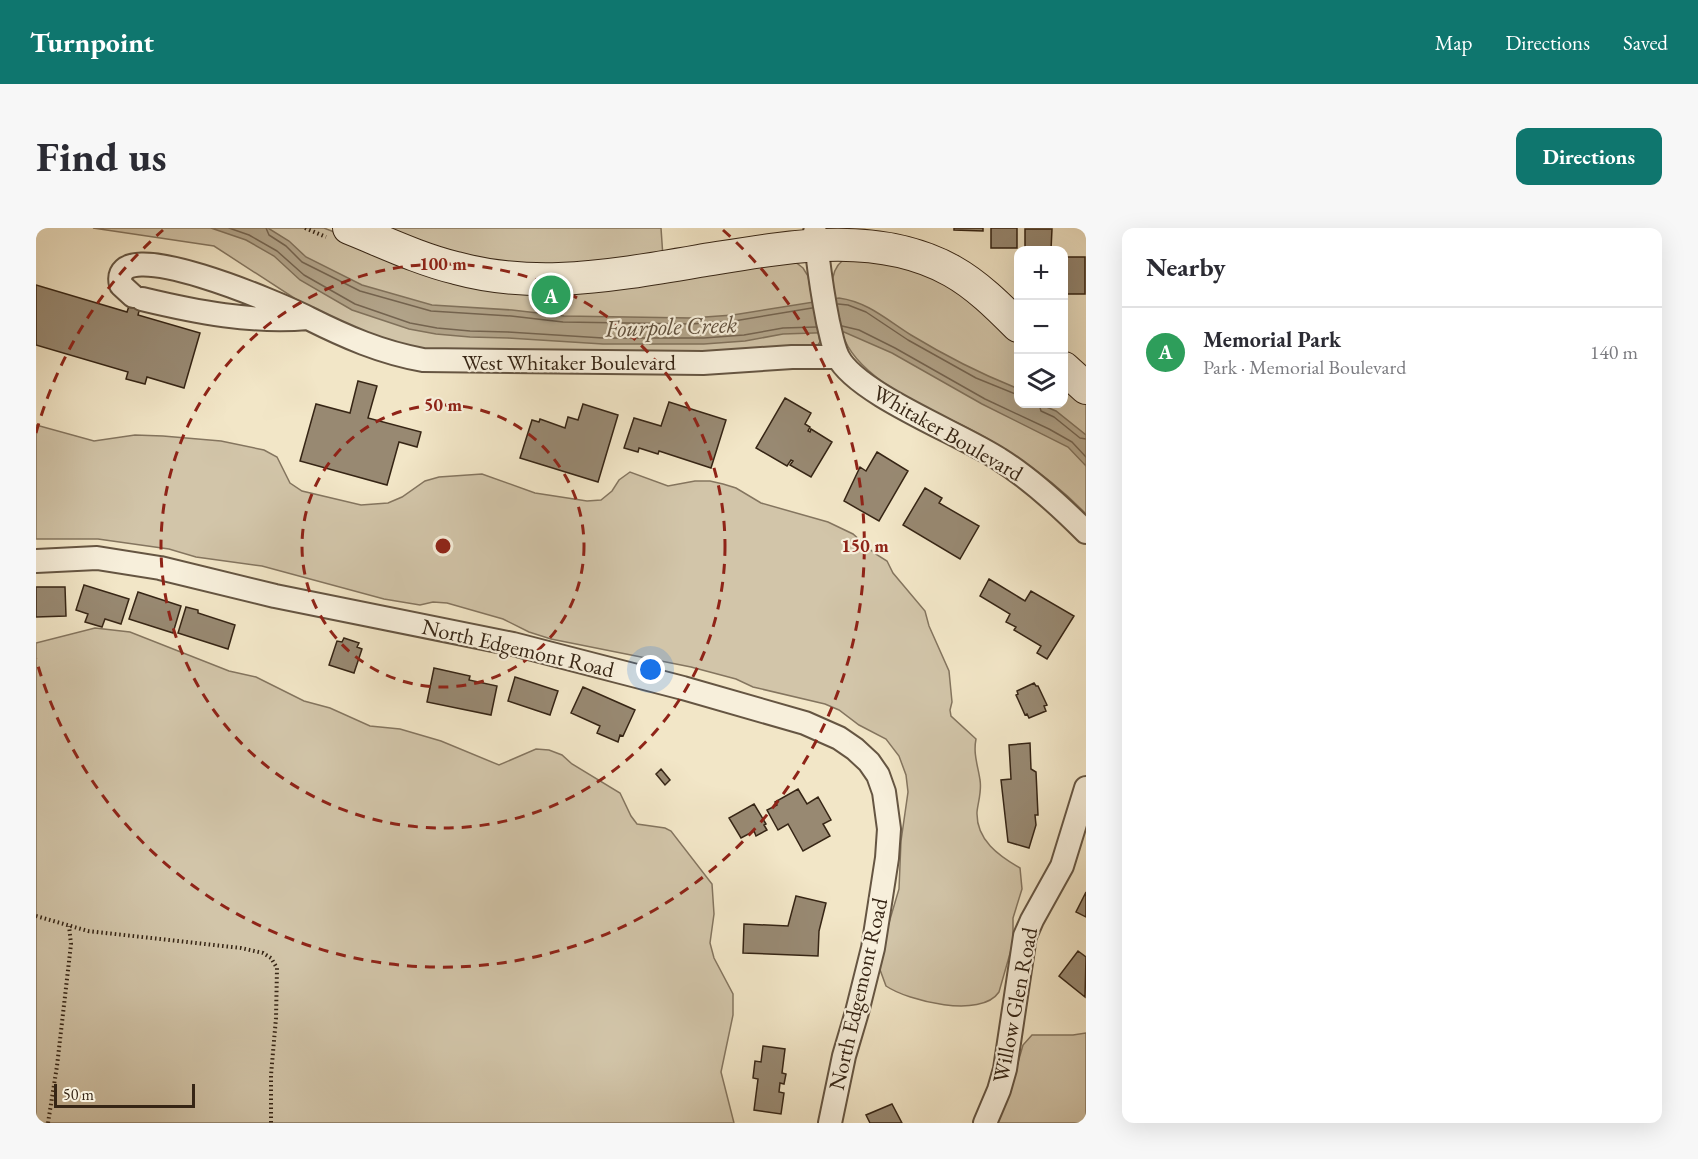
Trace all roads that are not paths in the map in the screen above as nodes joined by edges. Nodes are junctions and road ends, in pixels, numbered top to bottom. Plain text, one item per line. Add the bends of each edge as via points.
1 (350, 228) edge
2 (815, 234) edge
3 (308, 318) junction
4 (1014, 322) edge
5 (838, 357) junction
6 (1068, 372) edge
7 (1086, 388) edge
8 (1086, 532) edge
9 (36, 561) edge
10 (1086, 788) edge
11 (830, 1123) edge
12 (985, 1123) edge

1 - 2 street via 455,268 519,278 559,279 785,246
2 - 4 street via 931,261 972,284
2 - 5 street via 823,299
3 - 3 street, West Whitaker Boulevard via 217,314 137,298 121,285 121,272 133,261 155,260 205,273
3 - 5 street, West Whitaker Boulevard via 365,345 423,360 702,363
5 - 8 street, Whitaker Boulevard via 873,390 1018,471
6 - 7 street
9 - 11 street, North Edgemont Road via 97,558 160,568 513,644 805,723 855,749 878,775 889,829 873,948
10 - 12 street, Willow Glen Road via 1062,866 1025,936 1005,1069

